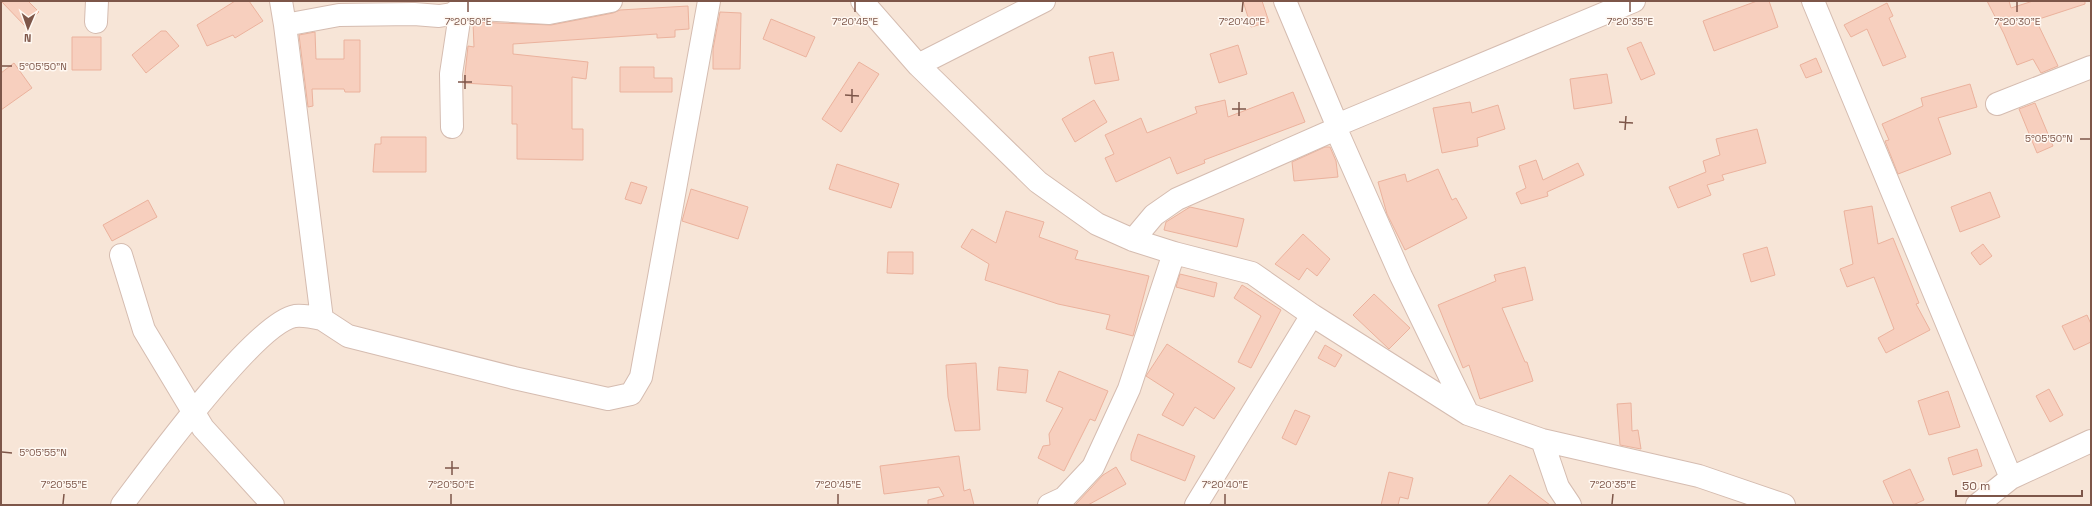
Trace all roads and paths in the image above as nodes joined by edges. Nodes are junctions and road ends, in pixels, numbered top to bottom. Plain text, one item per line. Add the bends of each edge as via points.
1 (281, 1) edge
2 (610, 1) edge
3 (709, 1) edge
4 (862, 1) edge
5 (1044, 1) edge
6 (1285, 1) edge
7 (1634, 1) edge
8 (1812, 1) edge
9 (461, 4) edge
10 (285, 25) junction
11 (918, 65) junction
12 (2091, 67) edge
13 (1997, 104) dead end
14 (452, 127) dead end
15 (1337, 127) junction
16 (1133, 240) junction
17 (1174, 253) junction
18 (121, 255) dead end
19 (1312, 315) junction
20 (322, 319) junction
21 (195, 412) junction
22 (1468, 414) junction
23 (1542, 440) junction
24 (2091, 440) edge
25 (2011, 478) junction
26 (122, 505) edge
27 (273, 505) edge
28 (1049, 505) edge
29 (1196, 505) edge
30 (1570, 505) edge
31 (1784, 505) edge
32 (1977, 505) edge

1 - 10 street
2 - 9 street via 549,13
3 - 20 street via 641,378 631,394 608,399 514,378 348,336
4 - 11 street
5 - 11 street
6 - 15 street
7 - 15 street
8 - 25 street
9 - 10 street via 452,14 439,16 339,15
9 - 14 street via 451,74
10 - 20 street
11 - 16 street via 1038,182 1097,224
12 - 13 street
15 - 16 street via 1177,199 1154,216
15 - 22 street via 1401,276
16 - 17 street
17 - 19 street via 1252,273
17 - 28 street via 1129,389 1093,467 1064,498
18 - 21 street via 144,330
19 - 22 street
19 - 29 street
20 - 21 street via 294,316 279,323 238,358
21 - 26 street
21 - 27 street via 203,428
22 - 23 street
23 - 30 street via 1558,487
23 - 31 street via 1699,476
24 - 25 street
25 - 32 street

